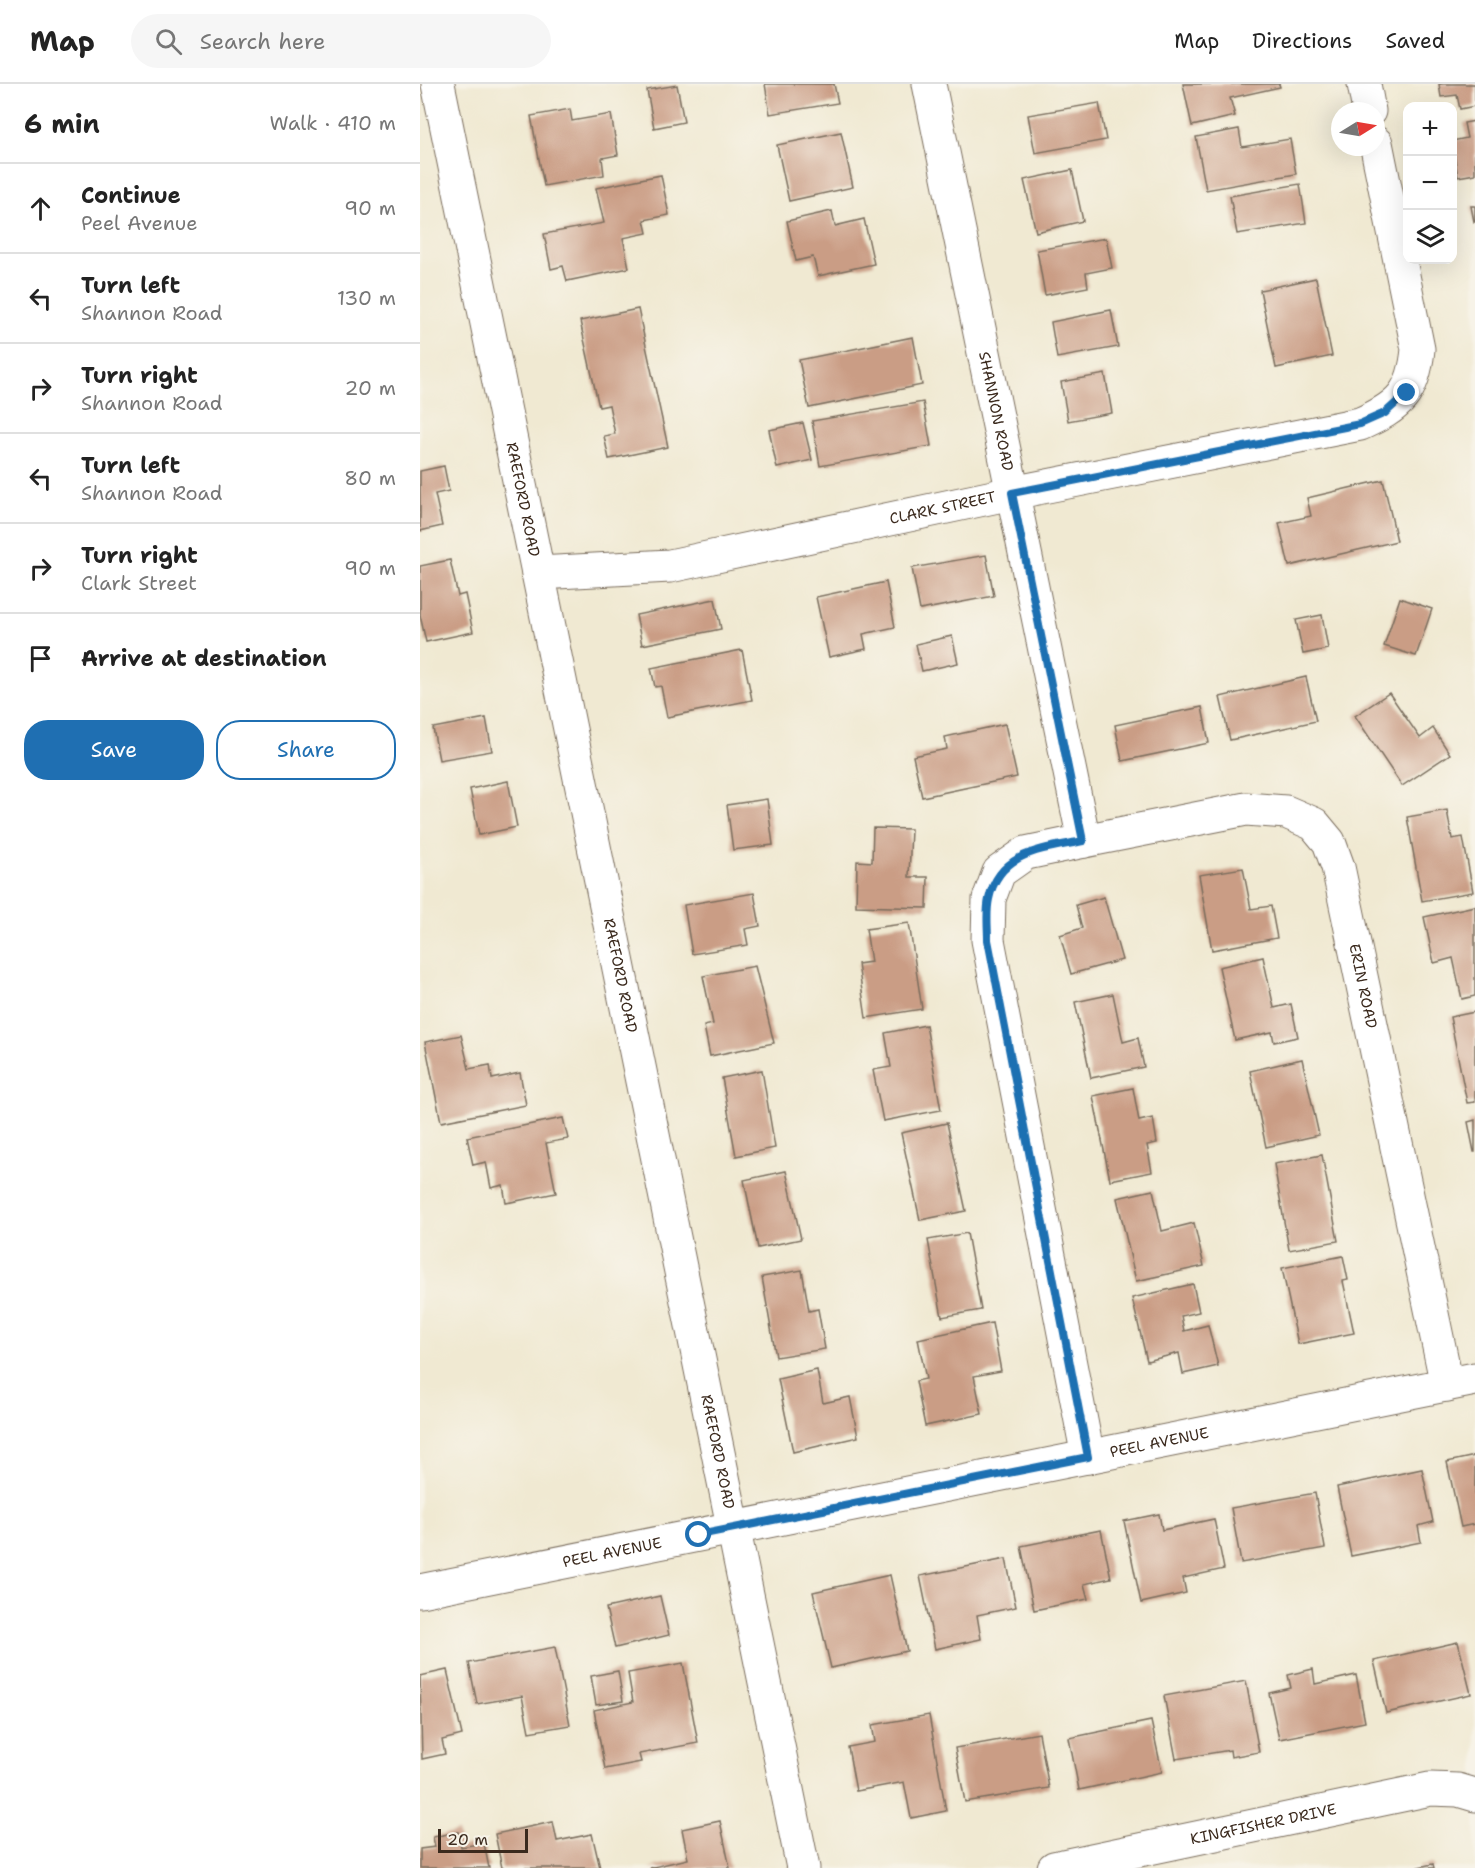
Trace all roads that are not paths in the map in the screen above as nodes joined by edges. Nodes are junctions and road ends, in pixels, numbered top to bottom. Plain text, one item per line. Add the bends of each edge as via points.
1 (438, 84) edge
2 (929, 84) edge
3 (1364, 84) edge
4 (1368, 102) edge
5 (1379, 156) edge
6 (1012, 493) junction
7 (538, 573) junction
8 (1083, 841) junction
9 (1461, 1382) edge
10 (1088, 1457) junction
11 (734, 1528) junction
12 (420, 1591) edge
13 (1475, 1795) edge
14 (803, 1868) edge
15 (1054, 1868) edge

1 - 7 street, RAEFORD ROAD
2 - 6 street, SHANNON ROAD
3 - 4 street
5 - 6 street, CLARK STREET via 1418,349 1416,371 1407,393 1385,413 1360,424
6 - 7 street, CLARK STREET via 670,566
6 - 8 street, SHANNON ROAD
7 - 11 street, RAEFORD ROAD
8 - 9 street, ERIN ROAD via 1246,809 1286,812 1314,824 1329,842
8 - 10 street via 1026,853 999,872 989,899 988,940
9 - 10 street, PEEL AVENUE
10 - 11 street, PEEL AVENUE
11 - 12 street, PEEL AVENUE
11 - 14 street, RAEFORD ROAD
13 - 15 street, KINGFISHER DRIVE via 1430,1789

